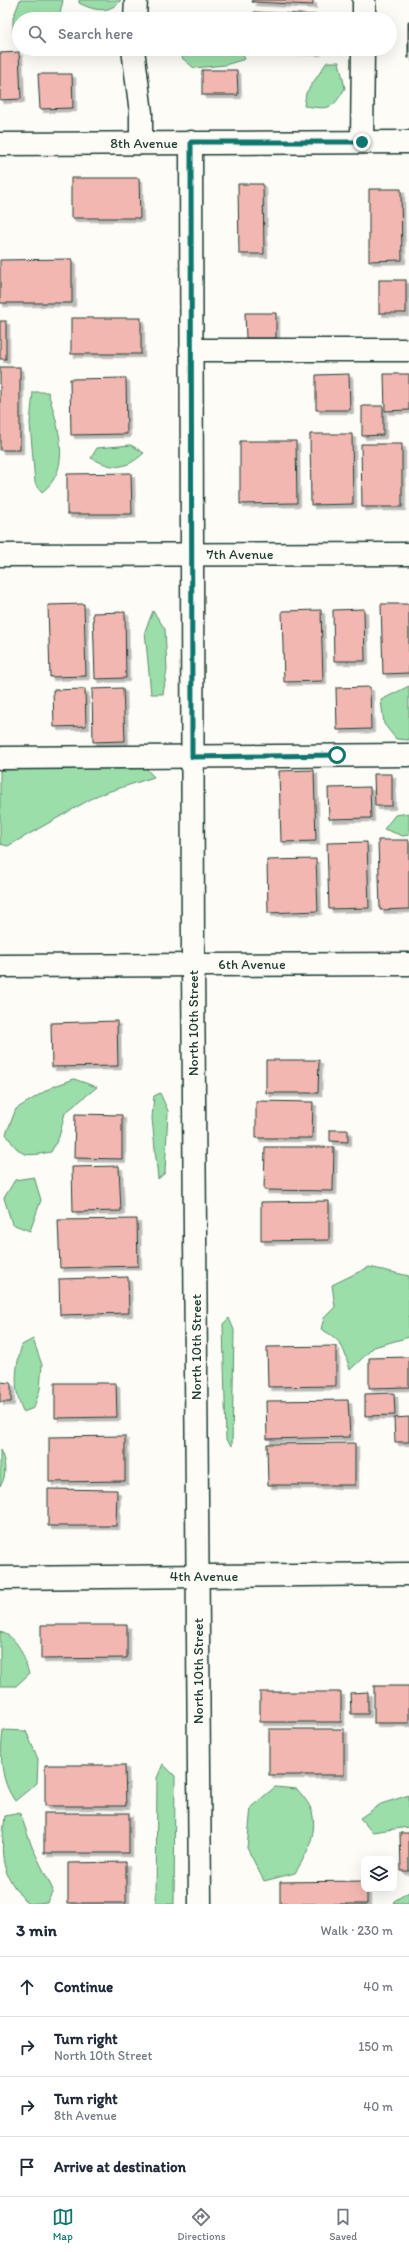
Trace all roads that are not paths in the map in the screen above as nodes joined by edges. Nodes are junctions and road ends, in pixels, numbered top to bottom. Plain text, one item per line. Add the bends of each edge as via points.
1 (136, 0) edge
2 (364, 0) edge
3 (135, 12) edge
4 (364, 12) edge
5 (134, 56) edge
6 (363, 56) edge
7 (191, 142) junction
8 (362, 142) junction
9 (409, 142) edge
10 (142, 143) junction
11 (0, 144) edge
12 (191, 350) junction
13 (409, 350) edge
14 (409, 554) edge
15 (192, 555) junction
16 (0, 556) edge
17 (409, 755) edge
18 (192, 757) junction
19 (0, 758) edge
20 (409, 964) edge
21 (193, 965) junction
22 (0, 966) edge
23 (409, 1574) edge
24 (197, 1576) junction
25 (0, 1578) edge
26 (200, 1904) edge

1 - 3 street
2 - 4 street
5 - 10 street via 142,113
6 - 8 street
7 - 8 street, 8th Avenue
7 - 10 street, 8th Avenue
7 - 12 street, North 10th Street
8 - 9 street, 8th Avenue
10 - 11 street, 8th Avenue
12 - 13 street
12 - 15 street, North 10th Street
14 - 15 street, 7th Avenue
15 - 16 street, 7th Avenue
15 - 18 street, North 10th Street
17 - 18 street
18 - 19 street
18 - 21 street, North 10th Street
20 - 21 street, 6th Avenue
21 - 22 street, 6th Avenue
21 - 24 street, North 10th Street
23 - 24 street, 4th Avenue
24 - 25 street, 4th Avenue
24 - 26 street, North 10th Street

